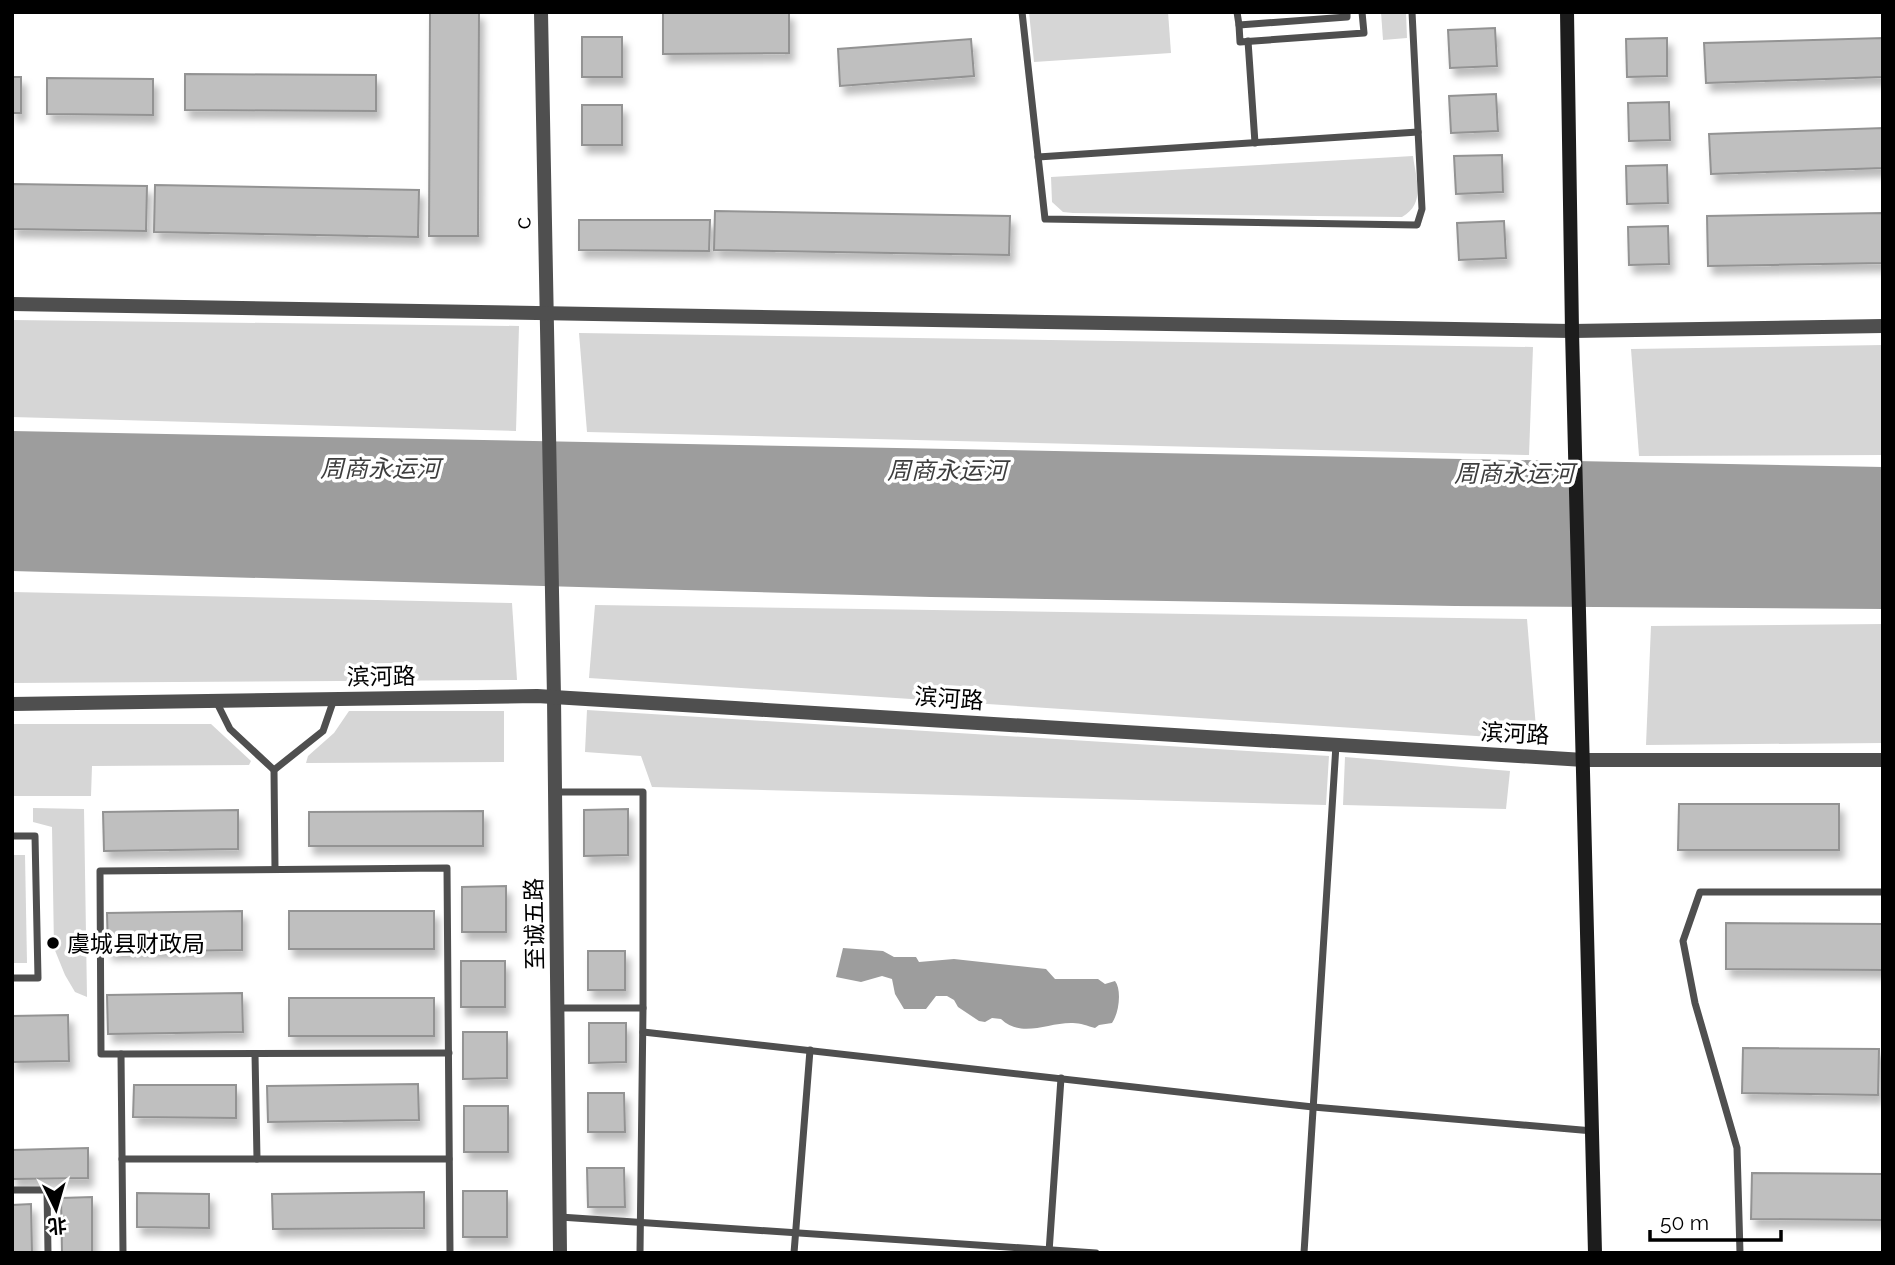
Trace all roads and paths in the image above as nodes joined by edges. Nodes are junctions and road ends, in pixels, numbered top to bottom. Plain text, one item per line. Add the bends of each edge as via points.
1 (541, 12) edge
2 (1021, 12) edge
3 (1237, 12) edge
4 (1347, 12) edge
5 (1363, 12) edge
6 (1412, 12) edge
7 (1567, 12) edge
8 (1298, 16) edge
9 (1315, 16) edge
10 (1239, 25) junction
11 (1248, 41) junction
12 (1418, 132) junction
13 (1255, 143) junction
14 (1038, 157) junction
15 (12, 304) edge
16 (546, 314) junction
17 (1883, 326) edge
18 (1572, 331) junction
19 (550, 595) joint
20 (554, 697) junction
21 (334, 699) junction
22 (216, 701) junction
23 (12, 704) edge
24 (1336, 745) junction
25 (1584, 760) junction
26 (1883, 760) edge
27 (274, 770) junction
28 (555, 792) junction
29 (12, 836) edge
30 (275, 869) junction
31 (1883, 892) edge
32 (12, 978) edge
33 (557, 1007) junction
34 (643, 1009) junction
35 (643, 1031) junction
36 (810, 1050) junction
37 (449, 1053) junction
38 (121, 1054) junction
39 (255, 1054) junction
40 (1061, 1078) junction
41 (1313, 1107) junction
42 (1593, 1131) junction
43 (122, 1159) junction
44 (257, 1159) junction
45 (449, 1159) junction
46 (12, 1190) edge
47 (560, 1217) junction
48 (641, 1222) junction
49 (795, 1232) junction
50 (1049, 1251) edge
51 (48, 1253) edge
52 (123, 1253) edge
53 (450, 1253) edge
54 (560, 1253) edge
55 (640, 1253) edge
56 (794, 1253) edge
57 (1096, 1253) edge
58 (1304, 1253) edge
59 (1595, 1253) edge
60 (1740, 1253) edge

1 - 16 street, c
2 - 14 lane
3 - 10 lane
4 - 9 lane via 1347,17
5 - 11 lane via 1364,33
6 - 12 lane
7 - 18 main road
8 - 9 lane
8 - 10 lane
10 - 11 lane via 1240,42
11 - 13 lane
12 - 13 lane
12 - 14 lane via 1422,209 1417,225 1045,219
13 - 14 lane
15 - 16 street
16 - 18 street
16 - 19 street, c
17 - 18 street
18 - 25 main road
19 - 20 street, 至诚五路
20 - 21 street, 滨河路
20 - 24 street, 滨河路
20 - 28 street, 至诚五路
21 - 22 street, 滨河路
21 - 27 lane via 323,731
22 - 23 street, 滨河路
22 - 27 lane via 230,729
24 - 25 street, 滨河路
24 - 41 lane
25 - 26 street, 滨河路
25 - 42 main road
27 - 30 lane
28 - 33 street, 至诚五路
28 - 34 lane via 643,792
29 - 32 lane via 35,836 38,978
30 - 37 lane via 447,868
30 - 38 lane via 100,871 101,1054
31 - 60 lane via 1700,892 1683,942 1695,1003 1737,1148
33 - 34 lane
33 - 47 street, 至诚五路
34 - 35 lane
35 - 36 lane
35 - 48 lane
36 - 40 lane
36 - 49 lane
37 - 39 lane
37 - 45 lane
38 - 39 lane
38 - 43 lane
39 - 44 lane
40 - 41 lane
40 - 50 lane
41 - 42 lane
41 - 58 lane
42 - 59 main road
43 - 44 lane
43 - 52 lane
44 - 45 lane
45 - 53 lane
46 - 51 lane via 47,1190
47 - 48 lane
47 - 54 street, 至诚五路
48 - 49 lane
48 - 55 lane
49 - 50 lane
49 - 56 lane
50 - 57 lane

